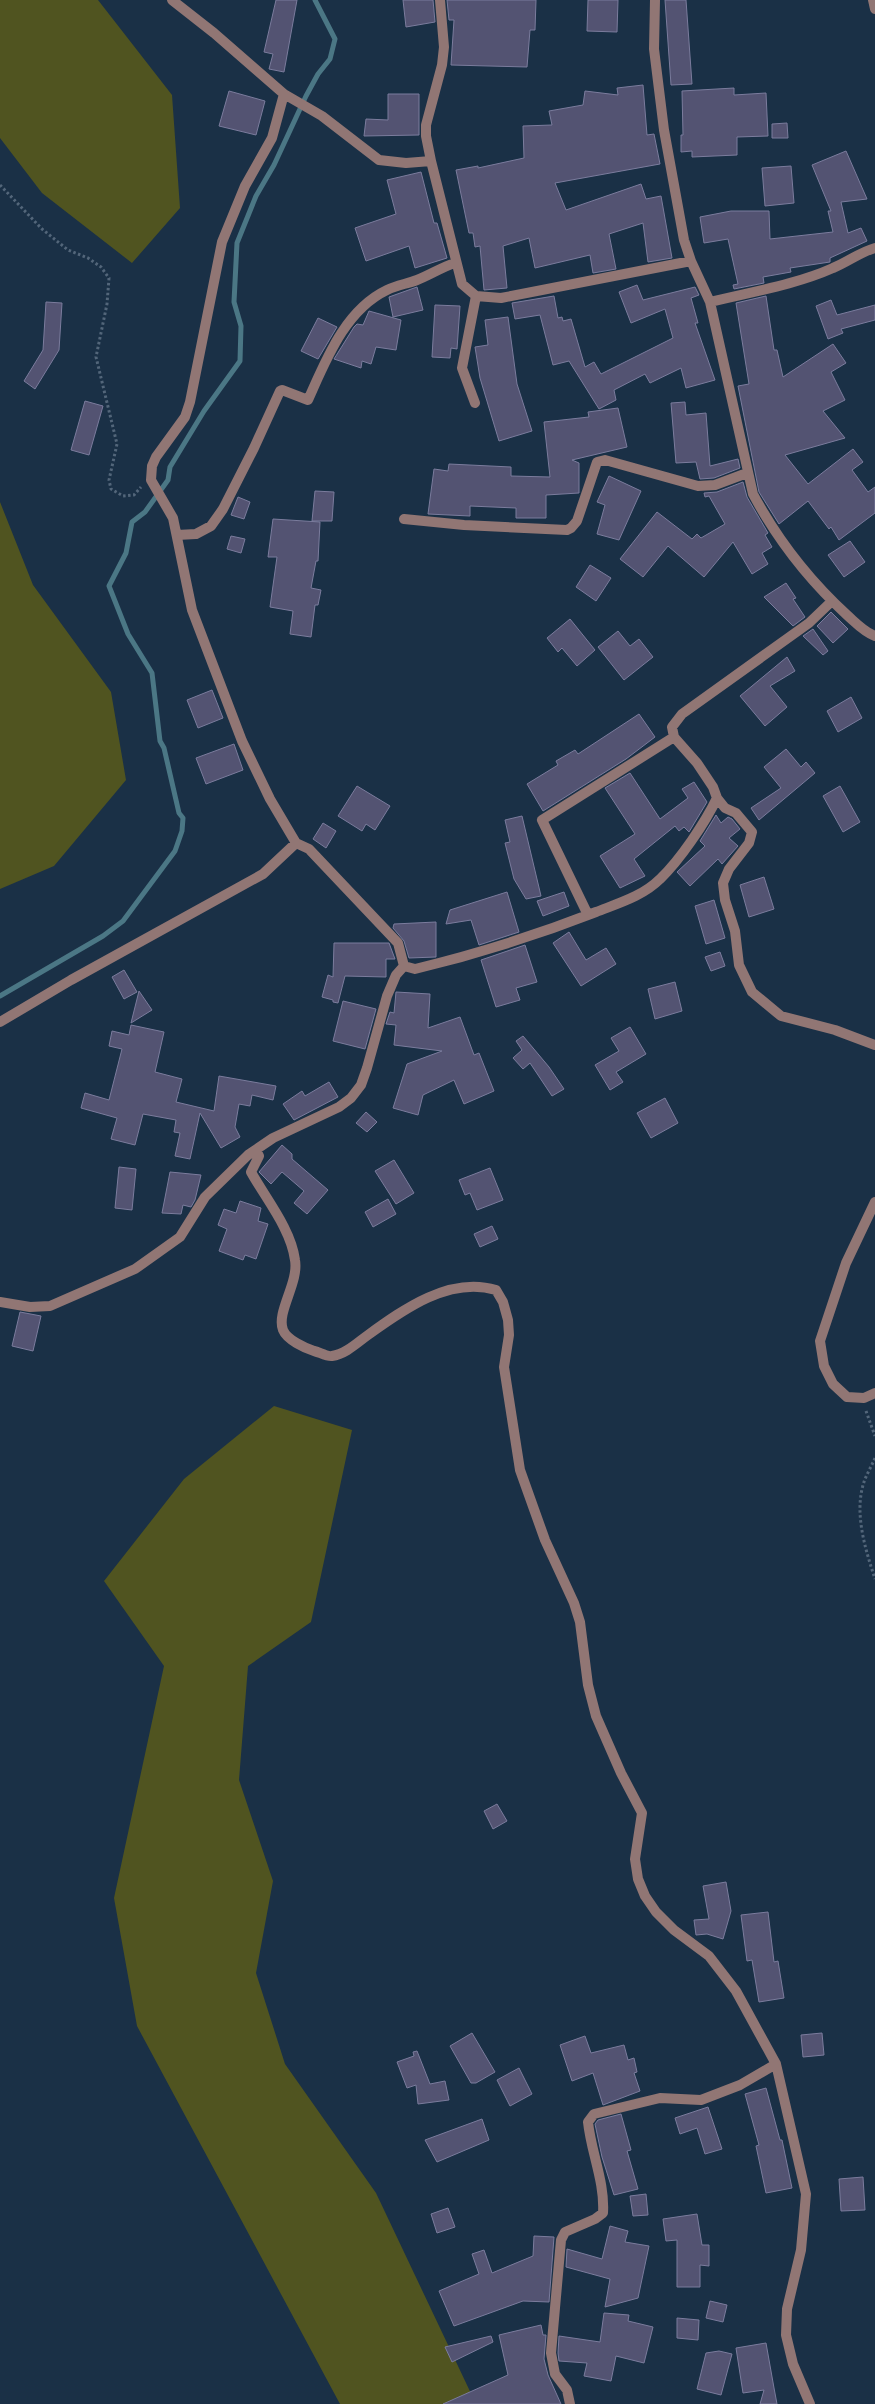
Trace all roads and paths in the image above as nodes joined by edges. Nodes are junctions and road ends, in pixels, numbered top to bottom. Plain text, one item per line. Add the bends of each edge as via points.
1 (172, 0) edge
2 (440, 0) edge
3 (655, 0) edge
4 (872, 0) edge
5 (875, 9) edge
6 (288, 95) junction
7 (431, 161) junction
8 (0, 185) edge
9 (875, 248) edge
10 (691, 261) junction
11 (455, 263) junction
12 (476, 296) junction
13 (710, 302) junction
14 (475, 403) dead end
15 (747, 473) junction
16 (152, 482) junction
17 (404, 519) dead end
18 (177, 535) junction
19 (832, 601) junction
20 (875, 636) edge
21 (674, 737) junction
22 (717, 798) junction
23 (296, 843) junction
24 (588, 915) junction
25 (404, 966) junction
26 (0, 1022) edge
27 (875, 1045) edge
28 (256, 1150) junction
29 (875, 1202) edge
30 (0, 1302) edge
31 (875, 1393) edge
32 (864, 1398) junction
33 (875, 1436) edge
34 (875, 1458) edge
35 (875, 1579) edge
36 (776, 2064) junction
37 (570, 2404) edge
38 (810, 2404) edge

1 - 6 street
2 - 7 street via 444,47 426,130
3 - 10 street via 654,49 664,130 684,240
4 - 5 street
6 - 7 street via 322,116 379,160
6 - 16 street via 272,138 244,186 222,242 190,402 185,417 156,457 152,466
7 - 11 street
8 - 16 path via 42,229 68,250 101,267 109,278 96,357 117,444 109,480 111,489 123,496 134,494
9 - 13 street via 833,268
10 - 12 street via 501,298
10 - 13 street
11 - 12 street via 462,284
11 - 18 street via 388,289 365,305 352,318 325,363 308,400 280,391 223,509 211,526 196,534
12 - 14 street via 462,368
13 - 15 street
15 - 17 street via 698,486 605,460 597,462 577,521 567,530
15 - 19 street via 753,494 766,517 799,564
16 - 18 street via 167,504
18 - 23 street via 192,610 218,679 242,741
19 - 20 street
19 - 21 street via 809,623 682,714 672,727
21 - 22 street via 697,763
21 - 24 street via 542,820
22 - 24 street via 705,822 660,879 640,895
22 - 27 street via 752,832 749,844 729,869 724,883 739,965 752,992 781,1016
23 - 25 street via 308,849 398,943
23 - 26 street via 263,874
24 - 25 street via 470,955 415,969
25 - 28 street via 396,975 387,996 367,1068 352,1098
28 - 30 street via 205,1197 180,1237 135,1269 50,1306 30,1307
28 - 36 street via 259,1156 251,1172 287,1234 295,1260 295,1277 282,1318 283,1331 291,1339 310,1350 332,1356 348,1350 398,1313 452,1290 481,1286 496,1290 503,1302 509,1335 504,1367 520,1470 580,1622 588,1685 596,1716 642,1813 635,1859 638,1879 656,1912 709,1956 736,1991
29 - 32 street via 846,1263 820,1341 824,1366 833,1384 847,1397
31 - 32 street
32 - 33 path
34 - 35 path via 864,1480 860,1500 861,1525
36 - 37 street via 740,2085 701,2100 660,2098 594,2114 588,2122 601,2185 603,2213 564,2232 561,2240 551,2353 556,2374 567,2390
36 - 38 street via 806,2194 801,2250 787,2309 786,2335 792,2364

